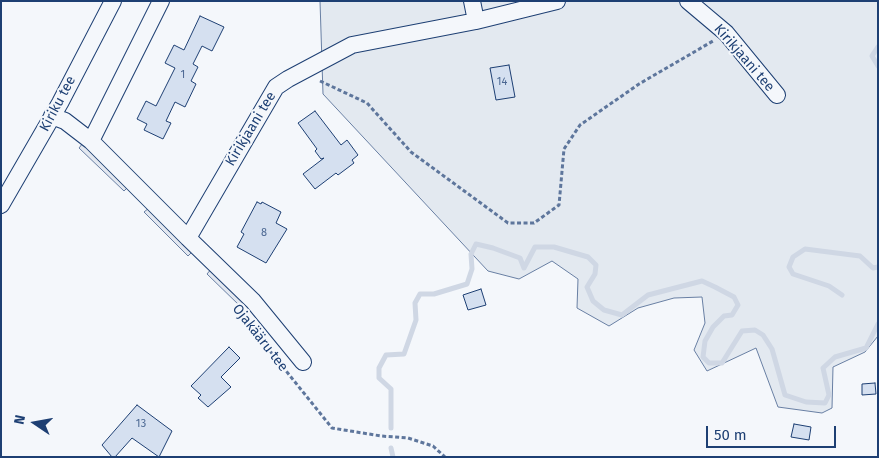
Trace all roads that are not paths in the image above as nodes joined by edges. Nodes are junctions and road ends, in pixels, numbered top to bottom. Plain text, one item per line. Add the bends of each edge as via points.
1 (113, 1) edge
2 (161, 1) edge
3 (472, 1) edge
4 (557, 1) edge
5 (688, 1) edge
6 (476, 21) junction
7 (777, 95) dead end
8 (52, 116) junction
9 (91, 141) junction
10 (1, 205) edge
11 (188, 238) junction
12 (303, 362) dead end

1 - 8 street, Kiriku tee
2 - 9 street
3 - 6 street
4 - 6 street, Kirikjaani tee
5 - 7 street, Kirikjaani tee via 726,33
6 - 11 street, Kirikjaani tee via 352,45 276,88
8 - 9 street via 65,121
8 - 10 street, Kiriku tee
9 - 11 street
11 - 12 street, Ojakääru tee via 253,301

